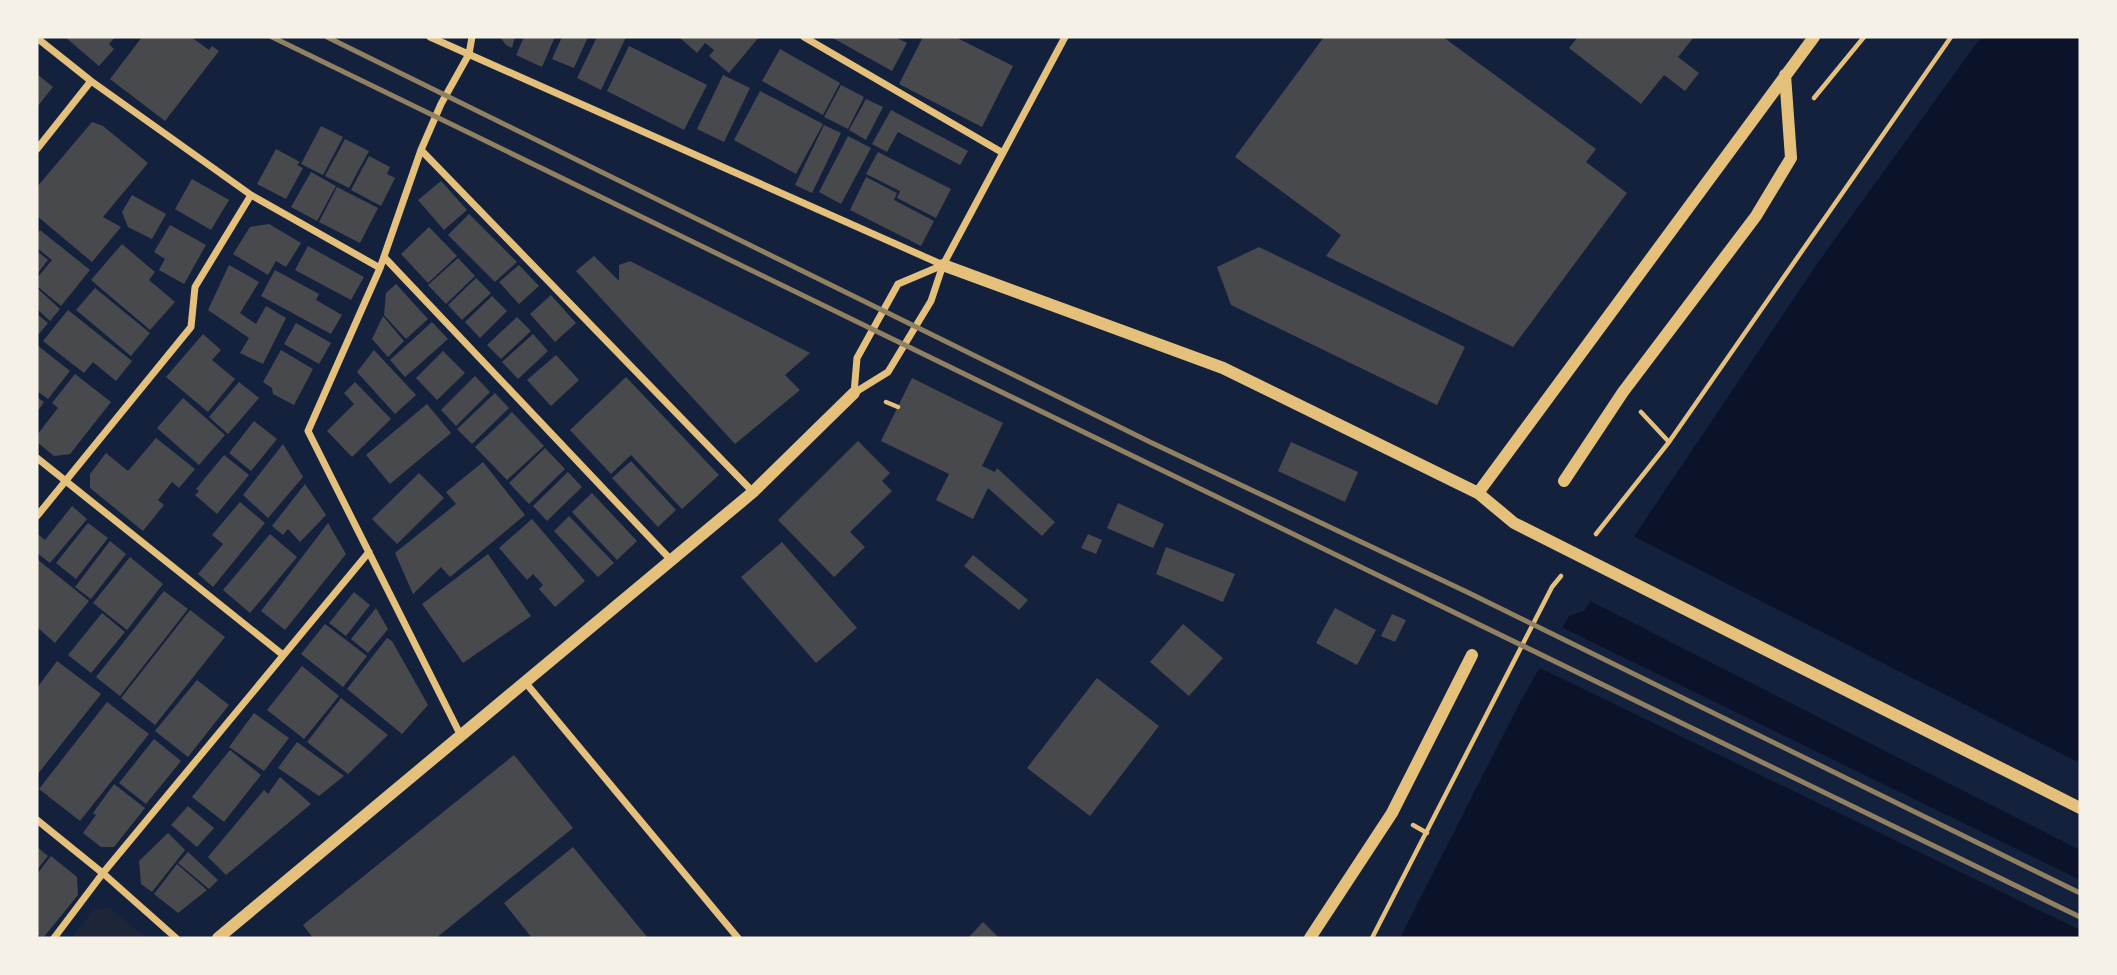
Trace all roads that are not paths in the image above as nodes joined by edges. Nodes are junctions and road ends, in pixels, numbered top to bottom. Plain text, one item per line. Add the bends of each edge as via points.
1 (430, 37) edge
2 (472, 37) edge
3 (804, 37) edge
4 (1065, 37) edge
5 (1814, 37) edge
6 (37, 38) edge
7 (469, 54) junction
8 (1785, 75) junction
9 (91, 81) junction
10 (37, 149) edge
11 (421, 150) junction
12 (1003, 153) junction
13 (251, 195) junction
14 (384, 257) junction
15 (943, 265) junction
16 (380, 268) junction
17 (854, 393) junction
18 (37, 458) edge
19 (65, 481) junction
20 (1564, 481) dead end
21 (753, 492) junction
22 (1478, 493) junction
23 (37, 516) edge
24 (369, 552) junction
25 (671, 560) junction
26 (1472, 654) dead end
27 (283, 655) junction
28 (525, 682) junction
29 (461, 736) junction
30 (2080, 808) edge
31 (37, 820) edge
32 (103, 873) junction
33 (54, 938) edge
34 (176, 938) edge
35 (218, 938) edge
36 (738, 938) edge
37 (1310, 938) edge

1 - 7 street
2 - 7 street
3 - 12 street
4 - 12 street
5 - 8 street
6 - 9 street
7 - 11 street
7 - 15 street
8 - 20 street via 1791,158 1756,216 1623,391
8 - 22 street
9 - 10 street
9 - 13 street
11 - 14 street
11 - 21 street
12 - 15 street
13 - 16 street
13 - 19 street via 195,287 191,327
14 - 16 street
14 - 25 street
15 - 17 street via 931,301 888,372
15 - 17 street via 898,284 856,358
15 - 22 street via 1223,368
16 - 24 street via 308,430
17 - 21 street
18 - 19 street
19 - 23 street
19 - 27 street
21 - 25 street
22 - 30 street via 1514,523
24 - 27 street
24 - 29 street
25 - 28 street
26 - 37 street via 1392,813
27 - 32 street
28 - 29 street
28 - 36 street
29 - 35 street
31 - 32 street
32 - 33 street
32 - 34 street

